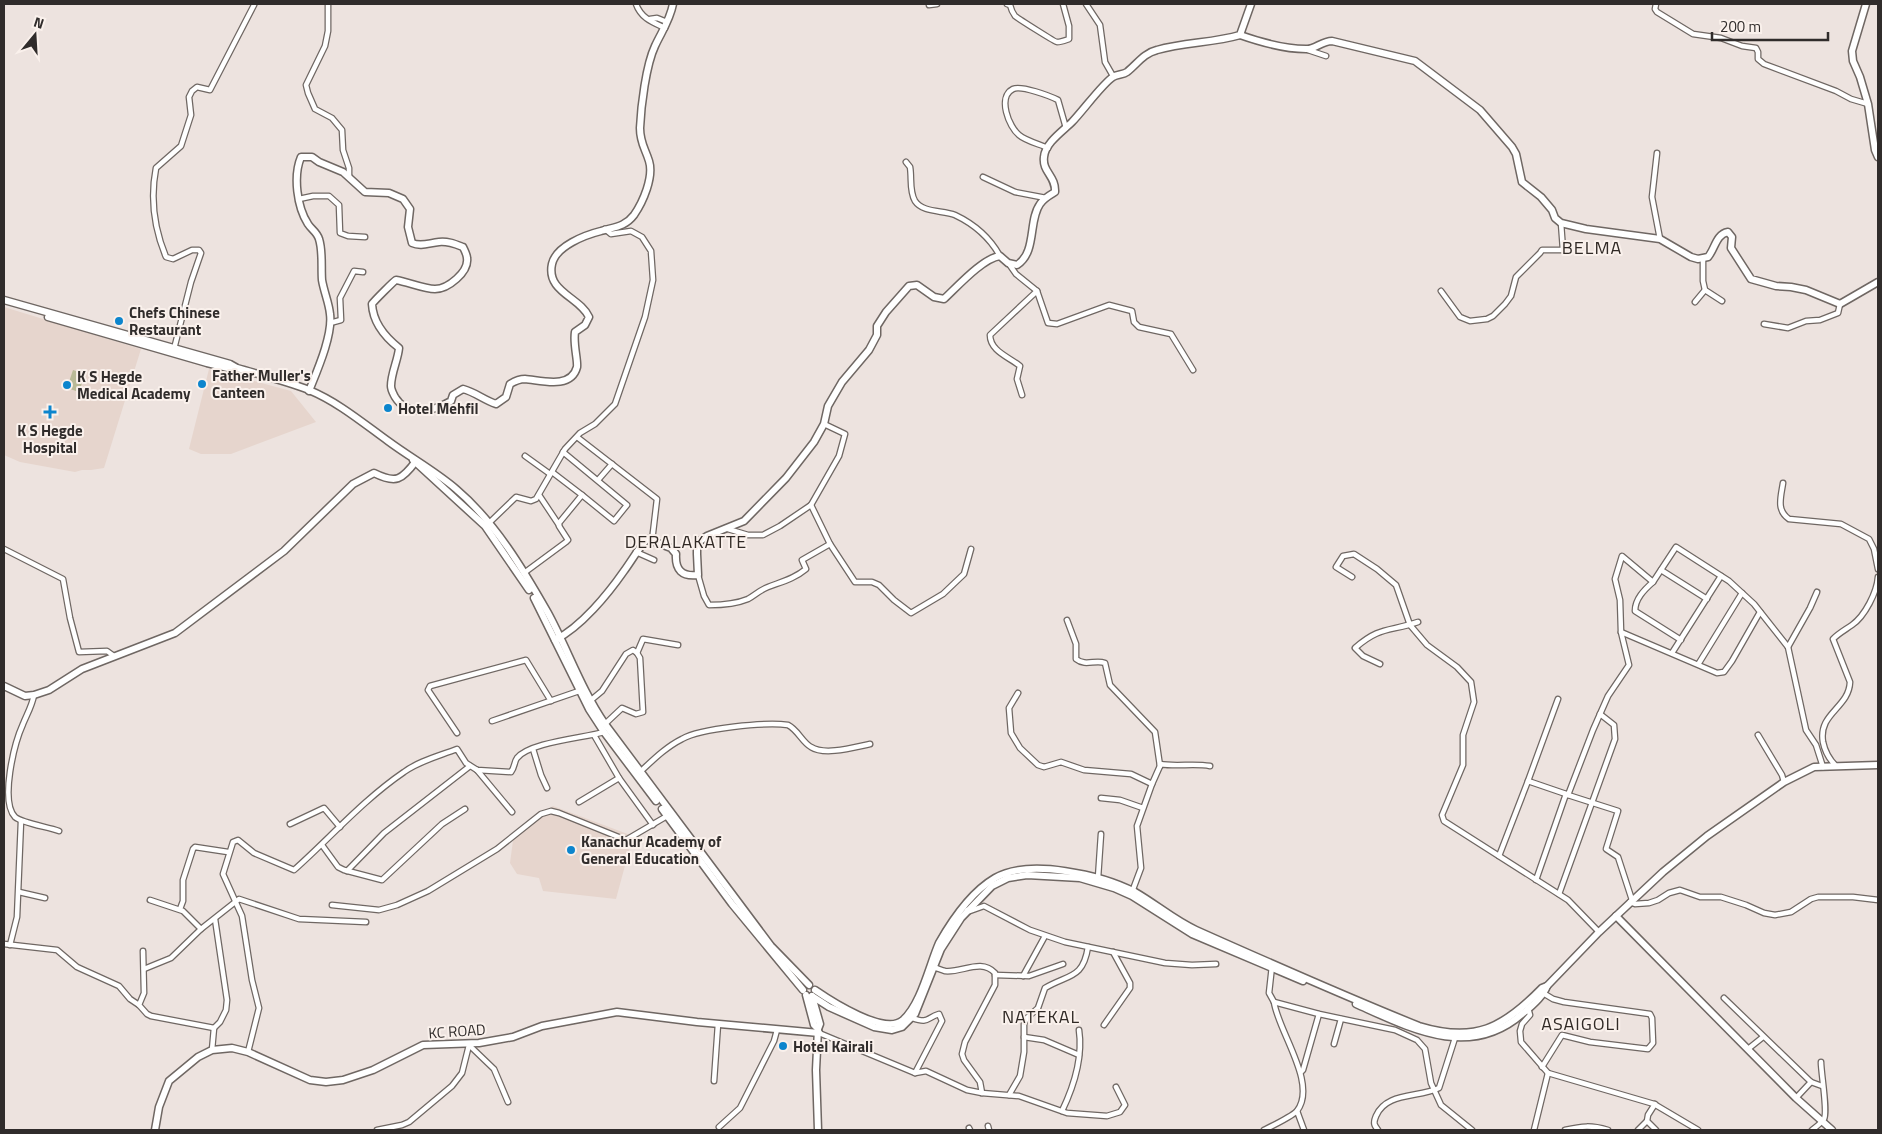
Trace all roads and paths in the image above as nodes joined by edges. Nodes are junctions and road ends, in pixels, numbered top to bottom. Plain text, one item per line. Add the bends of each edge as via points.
1 (328, 4) edge
2 (636, 4) edge
3 (673, 4) edge
4 (937, 4) edge
5 (1007, 4) edge
6 (1063, 4) edge
7 (1086, 4) edge
8 (1250, 4) edge
9 (1656, 4) edge
10 (1866, 4) edge
11 (254, 5) dead end
12 (929, 5) dead end
13 (666, 25) junction
14 (1240, 35) junction
15 (1308, 50) junction
16 (1326, 56) dead end
17 (1113, 76) junction
18 (1868, 104) junction
19 (1066, 128) junction
20 (1048, 148) junction
21 (1657, 153) dead end
22 (1878, 157) edge
23 (906, 162) dead end
24 (349, 176) junction
25 (983, 177) dead end
26 (1046, 198) junction
27 (299, 199) junction
28 (1562, 223) junction
29 (605, 229) junction
30 (365, 237) dead end
31 (1660, 239) junction
32 (1000, 256) junction
33 (1703, 259) junction
34 (1008, 263) junction
35 (363, 272) dead end
36 (1878, 282) edge
37 (1705, 290) junction
38 (1037, 291) junction
39 (1441, 291) dead end
40 (4, 300) edge
41 (1722, 301) dead end
42 (1695, 302) dead end
43 (4, 304) edge
44 (1840, 304) junction
45 (64, 320) junction
46 (330, 323) junction
47 (1764, 324) dead end
48 (174, 349) junction
49 (237, 368) junction
50 (1193, 370) dead end
51 (309, 390) junction
52 (1022, 396) dead end
53 (824, 424) junction
54 (577, 437) junction
55 (563, 452) junction
56 (525, 456) dead end
57 (415, 461) junction
58 (612, 464) junction
59 (551, 473) junction
60 (598, 480) junction
61 (1783, 483) dead end
62 (539, 495) junction
63 (582, 496) junction
64 (811, 505) junction
65 (487, 525) junction
66 (559, 526) junction
67 (728, 528) junction
68 (652, 541) junction
69 (830, 544) junction
70 (4, 549) edge
71 (971, 549) dead end
72 (636, 552) junction
73 (654, 560) dead end
74 (1878, 569) edge
75 (1661, 570) junction
76 (524, 573) junction
77 (698, 575) junction
78 (1721, 576) junction
79 (1352, 577) dead end
80 (1878, 577) edge
81 (1652, 582) junction
82 (1817, 592) dead end
83 (1742, 593) junction
84 (1707, 599) junction
85 (1760, 612) junction
86 (1067, 620) dead end
87 (1418, 622) dead end
88 (1410, 625) junction
89 (1621, 632) junction
90 (557, 638) junction
91 (1681, 640) junction
92 (678, 645) dead end
93 (1788, 647) junction
94 (637, 653) junction
95 (1672, 654) junction
96 (114, 656) junction
97 (1380, 664) dead end
98 (1699, 664) junction
99 (4, 686) edge
100 (579, 691) junction
101 (1018, 693) dead end
102 (34, 695) junction
103 (1558, 699) dead end
104 (551, 701) junction
105 (590, 702) junction
106 (1600, 714) junction
107 (492, 722) dead end
108 (604, 728) junction
109 (457, 733) dead end
110 (594, 735) junction
111 (1758, 735) dead end
112 (614, 741) junction
113 (870, 744) dead end
114 (533, 748) junction
115 (1878, 765) edge
116 (470, 766) junction
117 (1160, 766) junction
118 (1210, 766) dead end
119 (1836, 766) junction
120 (1823, 767) junction
121 (478, 770) junction
122 (640, 772) junction
123 (619, 778) junction
124 (1528, 780) junction
125 (1784, 782) junction
126 (1152, 784) junction
127 (546, 788) dead end
128 (1567, 795) junction
129 (1101, 798) dead end
130 (579, 802) dead end
131 (1592, 803) junction
132 (661, 804) junction
133 (1143, 808) junction
134 (465, 809) dead end
135 (512, 812) dead end
136 (668, 816) junction
137 (21, 821) junction
138 (290, 824) dead end
139 (653, 825) junction
140 (340, 827) junction
141 (59, 832) dead end
142 (1101, 834) dead end
143 (322, 845) junction
144 (228, 852) junction
145 (700, 856) junction
146 (1499, 856) junction
147 (347, 871) junction
148 (1098, 878) junction
149 (1536, 880) junction
150 (19, 892) junction
151 (1130, 893) junction
152 (1559, 894) junction
153 (45, 898) dead end
154 (150, 900) dead end
155 (1878, 900) edge
156 (1631, 901) junction
157 (236, 902) junction
158 (332, 905) dead end
159 (966, 909) junction
160 (180, 910) junction
161 (1616, 916) junction
162 (215, 919) junction
163 (366, 922) dead end
164 (201, 928) junction
165 (1600, 932) junction
166 (1045, 936) junction
167 (4, 944) edge
168 (10, 945) junction
169 (1088, 947) junction
170 (143, 951) dead end
171 (1113, 952) junction
172 (1063, 964) dead end
173 (1216, 964) dead end
174 (1272, 965) junction
175 (932, 966) junction
176 (144, 969) junction
177 (995, 975) junction
178 (1023, 976) junction
179 (1547, 986) junction
180 (809, 993) junction
181 (1543, 994) junction
182 (1724, 998) dead end
183 (1274, 1002) junction
184 (139, 1005) junction
185 (826, 1005) junction
186 (1527, 1007) junction
187 (817, 1013) junction
188 (1319, 1014) junction
189 (912, 1018) junction
190 (1341, 1019) junction
191 (718, 1024) junction
192 (1104, 1025) dead end
193 (214, 1028) junction
194 (777, 1030) junction
195 (1078, 1030) dead end
196 (818, 1031) junction
197 (1024, 1036) junction
198 (1763, 1036) junction
199 (1455, 1038) junction
200 (1334, 1044) dead end
201 (469, 1045) junction
202 (1748, 1049) junction
203 (212, 1050) junction
204 (248, 1052) junction
205 (1079, 1055) junction
206 (1821, 1062) dead end
207 (1542, 1067) junction
208 (1301, 1072) junction
209 (914, 1073) junction
210 (1548, 1073) junction
211 (714, 1081) dead end
212 (1811, 1082) junction
213 (1116, 1086) dead end
214 (1822, 1086) junction
215 (1435, 1090) junction
216 (982, 1094) junction
217 (1009, 1095) junction
218 (1796, 1098) junction
219 (508, 1102) dead end
220 (1655, 1104) junction
221 (1062, 1111) junction
222 (1296, 1111) junction
223 (1648, 1121) junction
224 (1822, 1121) junction
225 (719, 1127) dead end
226 (157, 1129) edge
227 (1469, 1129) edge
228 (377, 1130) edge
229 (818, 1130) edge
230 (1264, 1130) edge
231 (1303, 1130) edge
232 (1378, 1130) edge
233 (1534, 1130) edge
234 (1566, 1130) edge
235 (1608, 1130) edge
236 (1638, 1130) edge
237 (1656, 1130) edge
238 (1698, 1130) edge
239 (1812, 1130) edge
240 (1832, 1130) edge

1 - 24 street via 325,46 306,85 316,109 332,118 342,130
2 - 13 street via 648,20
3 - 13 main road
4 - 12 street
5 - 6 street via 1019,18 1055,42 1069,39
7 - 17 street via 1100,25 1105,62
8 - 14 main road
9 - 18 street via 1657,12 1693,34 1756,48 1758,59 1764,64
10 - 18 main road via 1852,50
11 - 48 street via 210,90 197,87 192,91 189,97 191,115 181,146 156,168 152,206 166,257 173,260 192,250 201,253
13 - 29 main road via 650,60 641,120 641,141 649,161 649,177 638,208 627,223
14 - 15 main road
14 - 17 main road via 1155,50 1125,74
15 - 16 street
15 - 28 main road via 1324,41 1332,41 1415,61 1486,117 1516,154 1522,182
17 - 19 main road
18 - 22 main road
19 - 20 main road
19 - 20 street via 1058,100 1040,92 1017,88 1008,94 1006,114 1018,134
20 - 26 main road via 1044,169 1055,184 1055,192
21 - 31 street via 1652,197
23 - 32 street via 910,167 910,186 920,206 956,216 987,236
24 - 27 main road via 312,157 301,157
24 - 29 main road via 365,192 389,192 404,199 410,208 408,227 412,243 419,246 452,243 463,247 468,260 462,273 438,289 396,280 372,304 381,332 399,348 391,389 399,402 420,411 444,405 463,389 496,404 506,397 510,384 517,380 556,383 569,378 578,364 575,332 585,325 589,317 583,308 558,289 552,263 564,246
25 - 26 street via 1015,192
26 - 34 main road via 1039,205 1026,255 1017,264
27 - 30 street via 329,196 339,205 340,233
27 - 46 main road via 305,219 319,240
28 - 31 main road
28 - 39 street via 1563,250 1542,250 1516,277 1511,296 1493,316 1476,321 1460,317
29 - 54 street via 611,234 631,231 642,237 651,251 653,280 645,317 617,400 609,412
31 - 33 main road via 1683,254
32 - 34 main road
32 - 53 main road via 989,260 944,299 934,297 917,285 909,286 886,312 869,350 842,382 828,406
33 - 37 street
33 - 44 main road via 1710,254 1719,237 1728,232 1732,237 1731,248 1751,279 1806,290
34 - 38 street
35 - 46 street via 354,270 340,298 341,320
36 - 44 main road
37 - 41 street
37 - 42 street
38 - 50 street via 1048,323 1057,324 1109,305 1132,311 1134,322 1139,327 1171,334
38 - 52 street via 990,335 994,347 1020,366 1017,379
40 - 45 main road
43 - 45 main road
44 - 47 street via 1838,313 1820,320 1788,328
45 - 48 main road
45 - 49 main road via 207,363
46 - 51 main road
48 - 49 main road
49 - 51 main road
51 - 57 main road via 350,413
53 - 64 street via 845,434 839,456
53 - 67 main road via 786,478 744,522
54 - 55 street
54 - 58 street
55 - 59 street
55 - 60 street
56 - 59 street
57 - 65 main road via 457,490
57 - 96 main road via 407,473 394,480 374,473 353,484 284,551 175,633
58 - 60 street
58 - 68 street via 656,499
59 - 62 street
59 - 63 street
60 - 63 street via 627,505 614,521
61 - 74 street via 1779,505 1783,515 1800,521 1841,524 1869,539
62 - 65 street via 531,501 516,497
62 - 66 street
63 - 66 street
64 - 67 street via 763,535 748,535
64 - 69 street
65 - 76 main road
65 - 90 main road
66 - 76 street via 568,540
67 - 77 main road via 700,541 697,546
68 - 72 main road via 647,539
68 - 77 main road via 671,548 683,574
69 - 71 street via 855,582 879,585 912,613 943,594 964,574
69 - 77 street via 802,560 806,569 792,579 765,588 740,602 709,605
70 - 96 street via 63,578 79,652 107,651
72 - 73 street
72 - 90 main road via 589,614
75 - 78 street via 1676,547
75 - 81 street
75 - 84 street
76 - 90 main road via 548,614
78 - 83 street
78 - 84 street
79 - 88 street via 1336,567 1343,556 1354,554 1396,585
80 - 119 street via 1862,616 1833,639 1850,682 1843,701 1825,722 1822,733 1828,758
81 - 89 street via 1622,556 1615,579 1620,600
81 - 91 street via 1634,611
82 - 93 street
83 - 85 street
83 - 98 street
84 - 91 street
85 - 93 street
85 - 98 street via 1724,672 1717,673
86 - 117 street via 1076,644 1076,659 1085,664 1106,663 1110,685 1155,732
87 - 88 street
88 - 97 street via 1379,631 1355,648
88 - 146 street via 1427,645 1471,682 1474,702 1463,735 1463,765 1442,815 1444,820
89 - 95 street
89 - 106 street via 1629,666
90 - 100 main road
90 - 105 main road
91 - 95 street
92 - 94 street via 643,639
93 - 120 street via 1806,730 1816,745
94 - 105 street via 633,650 626,654 602,691
94 - 108 street via 640,658 642,712 636,714 622,708
95 - 98 street
96 - 102 main road
99 - 102 main road via 25,696
100 - 104 street
100 - 108 main road
101 - 126 street via 1009,708 1012,733 1020,748 1038,766 1044,768 1061,762 1084,770 1131,774
102 - 137 street via 6,784 10,810
103 - 124 street
104 - 107 street
104 - 109 street via 529,662 524,660 430,686 428,690
105 - 108 main road
106 - 128 street
106 - 131 street via 1614,725 1615,739
108 - 110 street
108 - 112 main road
110 - 114 street
110 - 123 street
111 - 125 street
112 - 122 main road
112 - 132 main road
113 - 122 street via 817,750 788,725 751,725 684,737
114 - 121 street via 516,759 511,772
114 - 127 street
115 - 119 main road
116 - 121 street
116 - 140 street via 457,749 418,764 404,771
116 - 147 street via 384,833
117 - 118 street
117 - 126 street
119 - 120 main road
120 - 125 main road via 1806,770
121 - 135 street
122 - 132 main road
123 - 130 street
123 - 139 street
124 - 128 street
124 - 146 street
125 - 156 main road via 1707,836
126 - 133 street
128 - 131 street
128 - 149 street
129 - 133 street
131 - 152 street
131 - 156 street via 1618,811 1606,849 1618,857
132 - 136 main road
132 - 145 main road
133 - 151 street via 1137,826 1141,868
134 - 147 street via 442,824 382,880
136 - 139 street
136 - 145 main road
137 - 141 street
137 - 150 street
138 - 140 street via 324,808
139 - 158 street via 626,840 548,811 444,881 397,905 379,910
140 - 143 street
142 - 148 street
143 - 144 street via 294,870 254,853 238,840 233,842
143 - 147 street via 338,867
144 - 157 street via 222,874
144 - 160 street via 193,849 183,880
145 - 180 main road via 755,933
145 - 180 main road via 771,946 809,984 805,986
146 - 149 street
148 - 151 main road
148 - 159 main road via 1057,870 1010,872 986,885
149 - 152 street
150 - 153 street
150 - 168 street
151 - 159 main road via 1080,878 1021,875 992,886
151 - 174 main road via 1192,934
152 - 165 street
154 - 160 street
155 - 156 street via 1818,897 1790,912 1774,915 1720,897 1700,897 1680,890 1650,903 1635,904
156 - 161 main road
157 - 162 street
157 - 163 street via 239,899 300,919
157 - 204 street via 242,916 260,1008
159 - 166 street via 973,911 984,906
159 - 175 main road
160 - 164 street
161 - 165 main road
161 - 202 main road
162 - 164 street
162 - 193 street via 227,1000 226,1010
164 - 176 street via 171,958
165 - 179 main road
166 - 169 street
166 - 178 street
167 - 168 street
168 - 184 street via 57,950 76,967 119,986
169 - 171 street
169 - 197 street via 1082,969 1045,988 1038,1008 1024,1024
170 - 176 street
171 - 173 street via 1165,963
171 - 192 street via 1130,988
172 - 178 street
174 - 183 street via 1269,993
174 - 186 main road via 1406,1021 1442,1032 1486,1029
174 - 199 main road via 1407,1026 1428,1034
175 - 177 street via 946,971 990,967
175 - 180 main road via 912,1009 897,1024 870,1020
175 - 189 main road
176 - 184 street via 144,993
177 - 178 street
177 - 216 street via 994,985 963,1048 964,1060 980,1082
179 - 181 main road
179 - 186 main road
180 - 185 main road
180 - 187 main road
180 - 196 main road via 814,1025
181 - 186 main road
181 - 207 street via 1564,1002 1650,1014 1653,1043 1648,1049 1562,1035
182 - 198 street
183 - 188 street
183 - 208 street
184 - 193 street via 152,1016
185 - 187 main road via 821,1006
185 - 189 main road via 863,1023 885,1029 902,1027
186 - 199 main road via 1511,1022 1489,1033
186 - 207 street via 1530,1015 1522,1024 1521,1042
187 - 196 main road
188 - 190 street
188 - 208 street
189 - 209 street via 928,1020 939,1014 942,1021
190 - 200 street
190 - 215 street via 1395,1030 1417,1040 1425,1049
191 - 194 main road, KC ROAD
191 - 201 main road, KC ROAD via 617,1012 542,1026 513,1037
191 - 211 street
193 - 203 street
194 - 196 main road, KC ROAD
194 - 225 street via 740,1108
195 - 205 street
196 - 209 street
196 - 229 main road
197 - 205 street via 1044,1040
197 - 217 street via 1020,1076
198 - 202 street
198 - 212 street
199 - 215 street via 1443,1079
201 - 204 main road, KC ROAD via 423,1045 373,1070 344,1080 326,1082 310,1080
201 - 219 street via 494,1069
201 - 228 street via 462,1073 452,1086 409,1122
202 - 218 main road
203 - 204 main road, KC ROAD via 232,1048
203 - 226 main road, KC ROAD via 198,1057 169,1081 158,1107
205 - 221 street via 1072,1089
206 - 214 street
207 - 210 street
208 - 222 street via 1304,1092
209 - 216 street via 926,1071
210 - 220 street
210 - 233 street
212 - 214 street
212 - 218 street
213 - 221 street via 1125,1104 1120,1112 1107,1116
214 - 224 street via 1826,1108
215 - 227 street via 1441,1105
215 - 232 street via 1397,1098 1379,1109 1374,1121
216 - 217 street
217 - 221 street
218 - 224 main road
220 - 223 street
220 - 238 street
222 - 230 street
222 - 231 street
223 - 236 street
223 - 237 street
224 - 239 street
224 - 240 main road
234 - 235 street via 1584,1125

